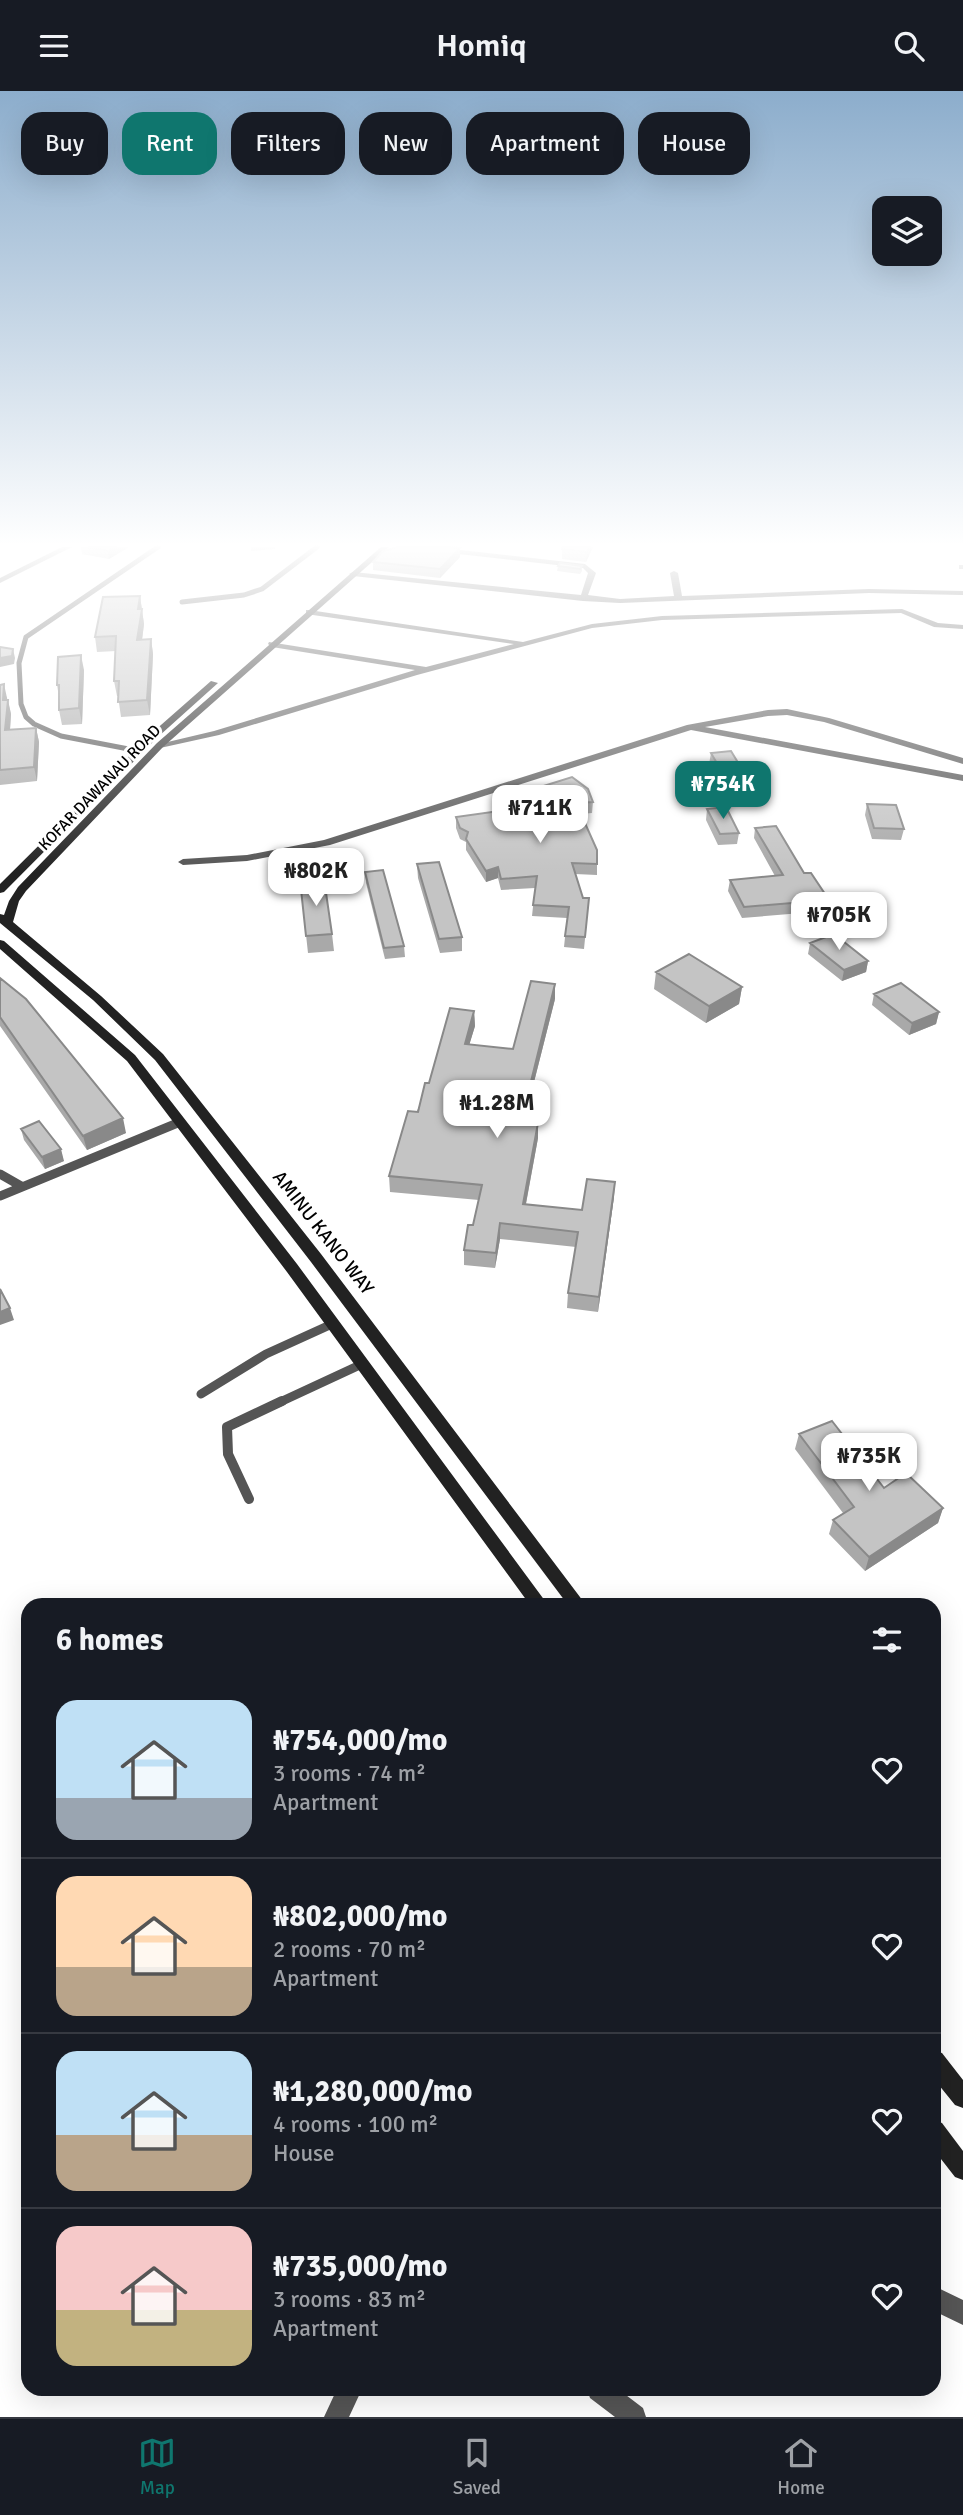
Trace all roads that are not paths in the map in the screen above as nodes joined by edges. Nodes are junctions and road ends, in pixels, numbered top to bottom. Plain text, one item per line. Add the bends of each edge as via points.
1 (20, 656) edge
2 (247, 656) edge
3 (258, 656) edge
4 (344, 656) edge
5 (480, 656) edge
6 (427, 670) junction
7 (690, 727) junction
8 (160, 744) junction
9 (139, 751) junction
10 (963, 761) edge
11 (963, 778) edge
12 (183, 862) dead end
13 (0, 890) edge
14 (4, 920) edge
15 (0, 943) edge
16 (180, 1122) junction
17 (0, 1174) edge
18 (21, 1186) junction
19 (0, 1196) edge
20 (316, 1258) junction
21 (292, 1268) junction
22 (332, 1324) junction
23 (362, 1364) junction
24 (201, 1394) dead end
25 (249, 1499) dead end
26 (535, 1598) edge
27 (573, 1598) edge
28 (941, 2070) edge
29 (963, 2097) edge
30 (941, 2140) edge
31 (963, 2169) edge
32 (941, 2302) edge
33 (963, 2313) edge
34 (346, 2396) edge
35 (608, 2396) edge
36 (336, 2417) edge
37 (634, 2417) edge

1 - 9 lane via 22,710 27,720 56,733
2 - 9 street, KOFAR DAWANAU ROAD
3 - 8 street, KOFAR DAWANAU ROAD
4 - 6 street
5 - 6 street
6 - 8 street via 216,733
7 - 10 street via 787,712
7 - 11 street
7 - 12 street via 326,843 247,858
8 - 14 street, KOFAR DAWANAU ROAD via 22,889
9 - 13 street, KOFAR DAWANAU ROAD
14 - 20 street, AMINU KANO WAY via 159,1057
15 - 16 street via 109,1036
16 - 18 lane
16 - 21 street
17 - 18 lane
18 - 19 lane
20 - 21 street
20 - 27 street, AMINU KANO WAY
21 - 22 street
22 - 23 street
22 - 24 lane via 266,1354
23 - 25 lane via 227,1427 225,1446
23 - 26 street
28 - 29 street
30 - 31 street
32 - 33 street
34 - 36 street
35 - 37 street

